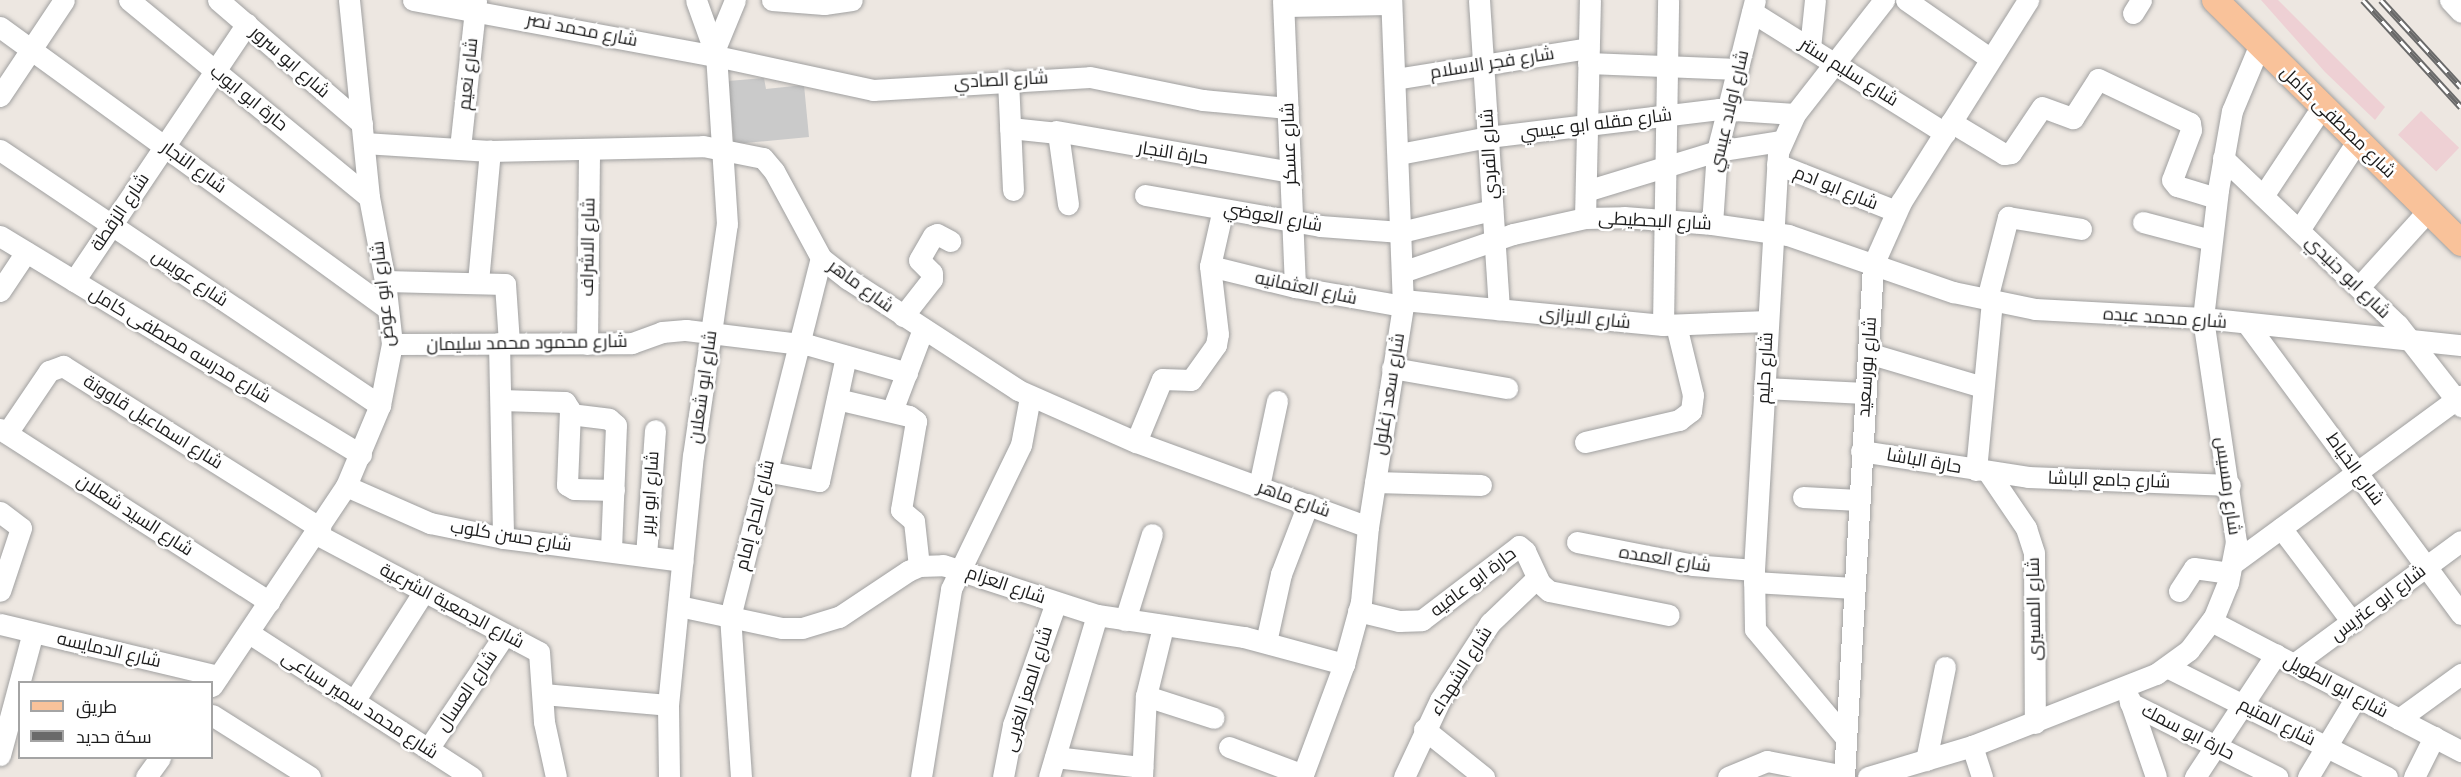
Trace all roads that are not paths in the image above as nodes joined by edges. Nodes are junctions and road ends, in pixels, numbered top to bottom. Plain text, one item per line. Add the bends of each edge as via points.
1 (64, 0) edge
2 (129, 0) edge
3 (218, 0) edge
4 (349, 0) edge
5 (412, 0) edge
6 (696, 0) edge
7 (735, 0) edge
8 (772, 0) edge
9 (852, 0) edge
10 (1479, 0) edge
11 (1590, 0) edge
12 (1668, 0) edge
13 (1815, 0) edge
14 (1884, 0) edge
15 (1906, 0) edge
16 (2028, 0) edge
17 (2215, 0) edge
18 (2234, 0) edge
19 (2450, 0) edge
20 (1391, 2) edge
21 (1283, 3) edge
22 (475, 5) edge
23 (1754, 6) edge
24 (2461, 12) edge
25 (247, 24) junction
26 (0, 27) edge
27 (2260, 44) junction
28 (1810, 48) junction
29 (31, 49) junction
30 (715, 54) junction
31 (1588, 56) junction
32 (1991, 59) junction
33 (1836, 64) junction
34 (1484, 65) junction
35 (1667, 66) junction
36 (1738, 69) junction
37 (216, 71) junction
38 (1395, 79) junction
39 (1008, 80) junction
40 (0, 96) edge
41 (2322, 107) junction
42 (1288, 108) junction
43 (1728, 108) junction
44 (1795, 114) junction
45 (1666, 115) junction
46 (1588, 125) junction
47 (1948, 127) junction
48 (1010, 128) junction
49 (1056, 131) junction
50 (363, 133) junction
51 (1488, 137) junction
52 (2358, 140) junction
53 (1781, 141) junction
54 (165, 146) junction
55 (460, 148) junction
56 (589, 149) junction
57 (720, 149) junction
58 (0, 150) edge
59 (490, 151) junction
60 (1717, 151) junction
61 (1399, 154) junction
62 (2223, 158) junction
63 (1665, 164) junction
64 (1777, 164) junction
65 (1290, 172) junction
66 (1013, 190) dead end
67 (1586, 191) junction
68 (1145, 195) dead end
69 (369, 196) junction
70 (2263, 196) junction
71 (2217, 198) junction
72 (1068, 204) dead end
73 (1223, 209) junction
74 (1492, 210) junction
75 (2428, 211) junction
76 (1896, 212) junction
77 (1585, 218) junction
78 (1664, 220) junction
79 (1292, 221) junction
80 (2461, 221) edge
81 (2143, 222) dead end
82 (1712, 224) junction
83 (112, 225) junction
84 (2081, 229) dead end
85 (2299, 230) junction
86 (1401, 232) junction
87 (1773, 232) junction
88 (0, 236) edge
89 (1494, 240) junction
90 (2211, 240) junction
91 (950, 241) dead end
92 (2461, 243) edge
93 (26, 252) junction
94 (822, 258) junction
95 (1873, 265) junction
96 (1210, 266) junction
97 (1402, 272) junction
98 (74, 281) junction
99 (385, 281) junction
100 (478, 282) junction
101 (1295, 287) junction
102 (2360, 287) junction
103 (0, 291) edge
104 (1989, 300) junction
105 (1403, 303) junction
106 (387, 308) junction
107 (1498, 309) junction
108 (903, 316) junction
109 (2203, 318) junction
110 (1768, 321) junction
111 (1670, 325) junction
112 (2248, 325) junction
113 (923, 329) junction
114 (711, 334) junction
115 (2414, 342) junction
116 (504, 343) junction
117 (392, 344) junction
118 (587, 344) junction
119 (798, 344) junction
120 (2461, 345) edge
121 (1868, 353) junction
122 (846, 356) junction
123 (1392, 368) junction
124 (907, 373) junction
125 (1983, 387) junction
126 (1507, 388) dead end
127 (1764, 388) junction
128 (1865, 393) junction
129 (1030, 397) junction
130 (837, 399) junction
131 (501, 400) junction
132 (2459, 400) edge
133 (1276, 401) dead end
134 (380, 405) junction
135 (892, 411) junction
136 (570, 414) junction
137 (655, 430) dead end
138 (3, 431) edge
139 (1136, 442) junction
140 (1585, 442) dead end
141 (1861, 451) junction
142 (361, 454) junction
143 (765, 471) junction
144 (1982, 471) junction
145 (2357, 472) junction
146 (1375, 482) junction
147 (1481, 485) dead end
148 (2230, 485) junction
149 (346, 486) junction
150 (1259, 486) junction
151 (614, 490) junction
152 (1803, 497) dead end
153 (1858, 500) junction
154 (1308, 504) junction
155 (0, 512) edge
156 (1368, 527) junction
157 (2281, 528) junction
158 (318, 531) junction
159 (1152, 534) dead end
160 (503, 538) junction
161 (2461, 541) edge
162 (1577, 542) dead end
163 (611, 551) junction
164 (646, 556) junction
165 (683, 561) junction
166 (919, 566) junction
167 (2426, 567) junction
168 (2231, 568) junction
169 (962, 570) junction
170 (1754, 576) junction
171 (1537, 578) junction
172 (1854, 588) junction
173 (0, 591) edge
174 (424, 591) junction
175 (2179, 591) dead end
176 (269, 602) junction
177 (1056, 602) junction
178 (679, 606) junction
179 (1358, 611) junction
180 (2461, 614) edge
181 (1097, 615) junction
182 (1669, 615) dead end
183 (730, 617) junction
184 (1125, 620) junction
185 (2211, 621) junction
186 (2352, 622) junction
187 (0, 624) edge
188 (1163, 627) junction
189 (33, 632) junction
190 (249, 633) junction
191 (505, 634) junction
192 (1266, 642) junction
193 (2285, 659) junction
194 (1344, 664) junction
195 (1945, 667) dead end
196 (2167, 667) junction
197 (2461, 674) edge
198 (19, 681) edge
199 (215, 681) edge
200 (18, 685) edge
201 (543, 694) junction
202 (1146, 696) junction
203 (2128, 696) junction
204 (2356, 697) junction
205 (354, 701) junction
206 (668, 705) junction
207 (2243, 705) junction
208 (10, 713) edge
209 (213, 716) edge
210 (1214, 718) dead end
211 (2399, 719) junction
212 (2035, 723) junction
213 (1424, 729) junction
214 (2434, 737) junction
215 (1846, 738) junction
216 (1972, 746) junction
217 (2216, 746) junction
218 (1229, 747) dead end
219 (2326, 747) junction
220 (428, 748) junction
221 (2461, 751) edge
222 (0, 754) edge
223 (1055, 757) junction
224 (159, 759) edge
225 (1926, 760) junction
226 (1142, 772) edge
227 (1303, 776) edge
228 (1844, 776) edge
229 (146, 777) edge
230 (310, 777) edge
231 (472, 777) edge
232 (556, 777) edge
233 (669, 777) edge
234 (741, 777) edge
235 (921, 777) edge
236 (1003, 777) edge
237 (1049, 777) edge
238 (1404, 777) edge
239 (1484, 777) edge
240 (1728, 777) edge
241 (1868, 777) edge
242 (1982, 777) edge
243 (2156, 777) edge
244 (2195, 777) edge
245 (2277, 777) edge
246 (2308, 777) edge
247 (2386, 777) edge
248 (2414, 777) edge

1 - 29 street
2 - 37 street, حارة ابو ايوب
3 - 25 street, شارع ابو سرور
4 - 50 street, شارع ابو عوض
5 - 22 street, شارع محمد نصر
6 - 30 street, شارع ابو شعلان
7 - 30 street
8 - 9 street via 824,4
10 - 34 street, شارع الفردي
11 - 31 street
12 - 35 street
13 - 28 street
14 - 33 street, شارع حليم
15 - 32 street
16 - 32 street, شارع بورسعيد
17 - 27 main road, شارع مصطفى كامل
18 - 80 main road, شارع مصطفى كامل
19 - 24 street
20 - 21 street
20 - 38 street, شارع سعد زغلول
21 - 42 street, شارع عسكر
22 - 30 street, شارع محمد نصر
22 - 55 street, شارع نعيم
23 - 28 street, شارع سليم سنتر
23 - 36 street, شارع اولاد عيسي
25 - 37 street, شارع الزقطة
25 - 50 street, شارع ابو سرور
26 - 29 street, شارع النجار
27 - 41 main road, شارع مصطفى كامل
27 - 62 street, شارع رمسيس via 2232,111
28 - 33 street, شارع سليم سنتر
29 - 40 street
29 - 54 street, شارع النجار
30 - 39 street, شارع الصادي via 873,90
30 - 57 street, شارع ابو شعلان
31 - 34 street, شارع فجر الاسلام
31 - 35 street, شارع فجر الاسلام
31 - 46 street
32 - 47 street, شارع بورسعيد
33 - 44 street, شارع حليم
33 - 47 street, شارع سليم سنتر
34 - 38 street, شارع فجر الاسلام
34 - 51 street, شارع الفردي
35 - 36 street, شارع فجر الاسلام
35 - 45 street
36 - 43 street, شارع اولاد عيسي
37 - 54 street, شارع الزقطة
37 - 69 street, حارة ابو ايوب
38 - 61 street, شارع سعد زغلول
39 - 42 street, شارع الصادي via 1090,77 1203,100
39 - 48 street
41 - 52 main road, شارع مصطفى كامل
41 - 70 street
42 - 65 street, شارع عسكر
43 - 44 street, شارع مقله ابو عيسي
43 - 45 street, شارع مقله ابو عيسي
43 - 60 street, شارع اولاد عيسي
44 - 53 street, شارع حليم
45 - 46 street, شارع مقله ابو عيسي
45 - 63 street
46 - 51 street, شارع مقله ابو عيسي
46 - 67 street
47 - 71 street, شارع سليم سنتر via 2004,154 2011,153 2042,107 2073,118 2098,79 2190,123 2191,130 2172,180 2177,186
47 - 76 street, شارع بورسعيد
48 - 49 street, حارة النجار
48 - 66 street
49 - 65 street, حارة النجار
49 - 72 street
50 - 55 street, شارع ماهر
50 - 69 street, شارع ابو عوض
51 - 61 street, شارع مقله ابو عيسي
51 - 74 street, شارع الفردي
52 - 75 main road, شارع مصطفى كامل
52 - 85 street
53 - 60 street
53 - 64 street, شارع حليم
54 - 83 street, شارع الزقطة
54 - 106 street, شارع النجار
55 - 59 street, شارع ماهر
56 - 57 street, شارع ماهر
56 - 59 street, شارع ماهر
56 - 118 street, شارع الاشراف
57 - 94 street, شارع ماهر via 763,158 770,164
57 - 114 street, شارع ابو شعلان via 727,224
58 - 83 street, شارع عويس
59 - 100 street
60 - 63 street
60 - 82 street, شارع اولاد عيسي
61 - 86 street, شارع سعد زغلول
62 - 70 street, شارع ابو جنيدي
62 - 71 street, شارع رمسيس
63 - 67 street
63 - 78 street
64 - 76 street, شارع ابو ادم
64 - 87 street, شارع حليم
65 - 79 street, شارع عسكر
67 - 77 street
68 - 73 street, شارع العوضي
69 - 99 street, شارع ابو عوض
70 - 85 street, شارع ابو جنيدي
71 - 90 street, شارع رمسيس
73 - 79 street, شارع العوضي
73 - 96 street
74 - 86 street, شارع العوضي
74 - 89 street, شارع الفردي
75 - 92 main road, شارع مصطفى كامل
75 - 102 street
76 - 95 street, شارع بورسعيد
77 - 78 street, شارع البحطيطى
77 - 89 street, شارع البحطيطى
78 - 82 street, شارع البحطيطى
78 - 111 street
79 - 86 street, شارع العوضي
79 - 101 street, شارع عسكر
81 - 90 street
82 - 87 street, شارع البحطيطى
83 - 98 street, شارع الزقطة
83 - 134 street, شارع عويس
84 - 104 street via 2008,217
85 - 102 street, شارع ابو جنيدي
86 - 97 street, شارع سعد زغلول
87 - 95 street, شارع البحطيطى
87 - 110 street, شارع حليم
88 - 93 street, شارع مدرسه مصطفى كامل
89 - 97 street, شارع البحطيطى
89 - 107 street, شارع الفردي
90 - 109 street, شارع رمسيس
91 - 108 street via 937,234 933,236 919,260 932,273 932,279
93 - 98 street, شارع مدرسه مصطفى كامل
93 - 103 street
94 - 108 street, شارع ماهر
94 - 119 street, شارع الحاج إمام
95 - 104 street, شارع محمد عبده
95 - 121 street, شارع بورسعيد
96 - 101 street, شارع العثمانيه
96 - 139 street via 1216,345 1191,380 1166,376 1160,382
97 - 105 street, شارع سعد زغلول
98 - 142 street, شارع مدرسه مصطفى كامل
99 - 100 street
99 - 106 street, شارع ابو عوض
100 - 116 street via 502,282 507,286
101 - 105 street, شارع العثمانيه
102 - 115 street, شارع ابو جنيدي
104 - 109 street, شارع محمد عبده via 2046,310
104 - 125 street
105 - 107 street, شارع الابزازى
105 - 123 street, شارع سعد زغلول
106 - 117 street, شارع ابو عوض
107 - 111 street, شارع الابزازى
108 - 113 street, شارع ماهر
109 - 112 street, شارع محمد عبده
109 - 148 street, شارع رمسيس
110 - 111 street, شارع الابزازى
110 - 127 street, شارع حليم
111 - 140 street via 1693,395 1691,411 1679,420
112 - 115 street, شارع محمد عبده
112 - 145 street, شارع الخياط
113 - 124 street
113 - 129 street, شارع ماهر
114 - 118 street, شارع محمود محمد سليمان via 674,330 643,341
114 - 119 street, شارع محمود محمد سليمان
114 - 165 street, شارع ابو شعلان
115 - 120 street, شارع محمد عبده
115 - 132 street, شارع ابو جنيدي
116 - 117 street, شارع محمود محمد سليمان
116 - 118 street, شارع محمود محمد سليمان
116 - 131 street
117 - 134 street, شارع ابو عوض
119 - 122 street, شارع محمود محمد سليمان
119 - 143 street, شارع الحاج إمام
121 - 125 street
121 - 128 street, شارع بورسعيد
122 - 124 street, شارع محمود محمد سليمان
122 - 130 street
123 - 126 street
123 - 146 street, شارع سعد زغلول
124 - 135 street
125 - 144 street
127 - 128 street
127 - 170 street, شارع حليم
128 - 141 street, شارع بورسعيد
129 - 139 street, شارع ماهر
129 - 169 street via 1021,445
130 - 135 street
130 - 143 street via 819,481
131 - 136 street via 560,400 569,405
131 - 160 street
132 - 145 street
133 - 150 street
134 - 142 street, شارع ابو عوض
135 - 166 street via 914,417 918,426 901,510 914,521
136 - 151 street via 609,419 616,425
136 - 151 street via 567,485 574,489
137 - 164 street, شارع ابو بربر
138 - 158 street, شارع اسماعيل قاوونة via 49,371 63,366
138 - 176 street, شارع السيد شعلان
139 - 150 street, شارع ماهر
141 - 144 street, حارة الباشا
141 - 153 street, شارع بورسعيد
142 - 149 street, شارع ابو عوض
143 - 183 street, شارع الحاج إمام
144 - 148 street, شارع جامع الباشا
144 - 212 street, شارع المسيرى via 2026,528 2034,553
145 - 157 street
145 - 167 street, شارع الخياط
146 - 147 street
146 - 156 street, شارع سعد زغلول
148 - 168 street, شارع رمسيس via 2236,542
149 - 158 street, شارع ابو عوض
149 - 160 street, شارع حسن كلوب via 409,516
150 - 154 street, شارع ماهر
151 - 163 street
152 - 153 street
153 - 172 street, شارع بورسعيد
154 - 156 street, شارع ماهر
154 - 192 street via 1281,573
155 - 173 street via 21,528
156 - 179 street, شارع سعد زغلول
157 - 168 street
157 - 186 street
158 - 174 street, شارع الجمعية الشرعية
158 - 176 street, شارع ابو عوض
159 - 184 street
160 - 163 street, شارع حسن كلوب
161 - 167 street, شارع ابو عتريس
162 - 170 street, شارع العمده
163 - 164 street, شارع حسن كلوب
164 - 165 street, شارع حسن كلوب
165 - 178 street, شارع ابو شعلان
166 - 169 street, شارع العزام
166 - 183 street via 856,608 821,624 782,628
167 - 180 street, شارع الخياط
167 - 186 street, شارع ابو عتريس
168 - 175 street via 2193,568
168 - 185 street, شارع رمسيس
169 - 177 street, شارع العزام
169 - 235 street via 946,611
170 - 172 street, شارع العمده
170 - 215 street, شارع حليم via 1753,621 1758,634
171 - 179 street, حارة ابو عافيه via 1526,551 1514,546 1422,620 1399,621
171 - 182 street, حارة ابو عافيه via 1549,591
171 - 213 street, شارع الشهداء via 1490,623
172 - 215 street, شارع بورسعيد
174 - 191 street, شارع الجمعية الشرعية
174 - 205 street
176 - 190 street, شارع ابو عوض
177 - 181 street, شارع العزام
177 - 236 street, شارع المعز الغربى via 1013,725
178 - 183 street
178 - 206 street, شارع ابو شعلان
179 - 194 street, شارع سعد زغلول
181 - 184 street, شارع العزام
181 - 223 street
183 - 234 street, شارع الحاج إمام
184 - 188 street, شارع العزام
185 - 193 street, شارع ابو الطويل
185 - 196 street, شارع رمسيس via 2189,650
186 - 193 street, شارع ابو عتريس
187 - 189 street, شارع الدمايسه
188 - 192 street, شارع العزام
188 - 202 street
189 - 198 street
189 - 199 street, شارع الدمايسه
190 - 199 street, شارع ابو عوض
190 - 205 street, شارع محمد سمير سباعى
191 - 201 street, شارع الجمعية الشرعية via 541,655
191 - 220 street, شارع العسال
192 - 194 street, شارع العزام
193 - 204 street, شارع ابو الطويل
193 - 207 street
194 - 227 street, شارع سعد زغلول
195 - 225 street
196 - 203 street, شارع رمسيس
196 - 207 street, شارع المتيم
197 - 211 street
200 - 208 street
201 - 206 street
201 - 232 street, شارع الجمعية الشرعية via 544,722
202 - 210 street
202 - 226 street
203 - 212 street, شارع رمسيس
203 - 217 street, حارة ابو سمك
203 - 243 street
204 - 211 street, شارع ابو الطويل
204 - 219 street
205 - 220 street, شارع محمد سمير سباعى
206 - 233 street, شارع ابو شعلان
207 - 217 street
207 - 219 street, شارع المتيم
208 - 222 street
209 - 230 street
211 - 214 street, شارع ابو الطويل
212 - 216 street, شارع رمسيس
213 - 238 street, شارع الشهداء
213 - 239 street
214 - 221 street, شارع ابو الطويل
214 - 248 street
215 - 228 street, شارع بورسعيد
216 - 225 street, شارع رمسيس
216 - 242 street
217 - 244 street
217 - 245 street, حارة ابو سمك
218 - 227 street
219 - 246 street
219 - 247 street, شارع المتيم
220 - 231 street, شارع محمد سمير سباعى
223 - 226 street
223 - 237 street
224 - 229 street
225 - 241 street, شارع رمسيس
228 - 240 street via 1767,761

